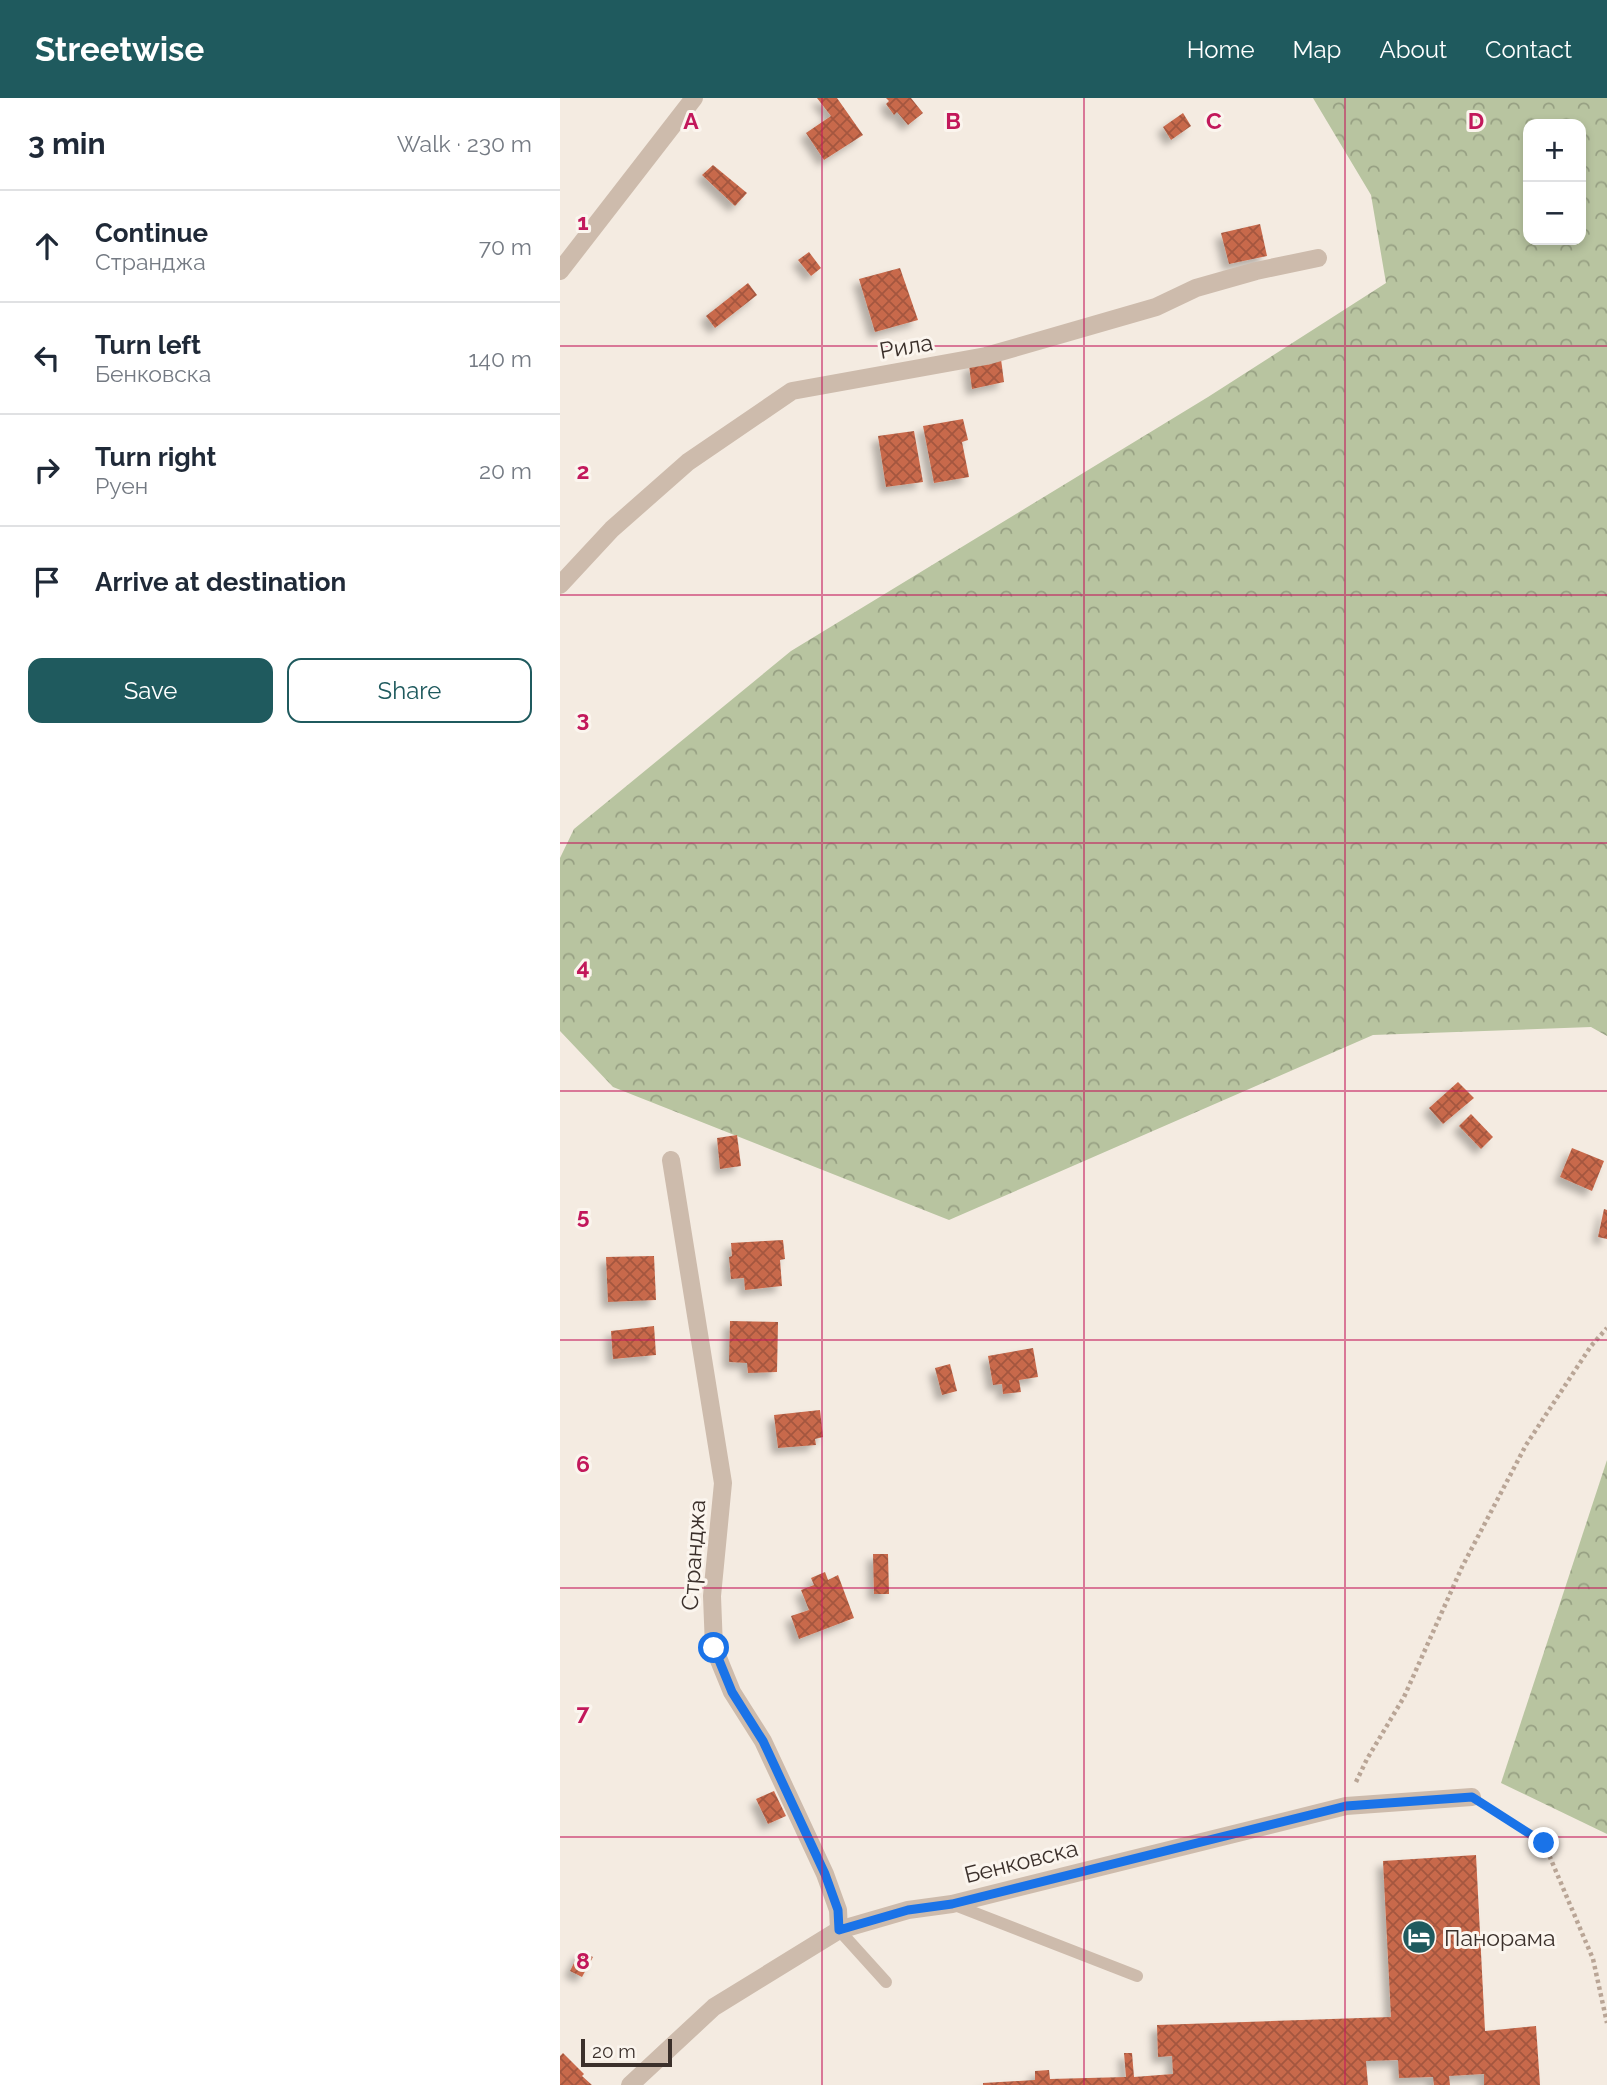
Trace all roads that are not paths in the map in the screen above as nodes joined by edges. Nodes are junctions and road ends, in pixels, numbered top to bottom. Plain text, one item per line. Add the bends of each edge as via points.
1 (694, 98) edge
2 (1318, 258) dead end
3 (560, 271) edge
4 (560, 585) edge
5 (671, 1160) dead end
6 (1472, 1797) road end
7 (952, 1904) junction
8 (839, 1930) junction
9 (1137, 1976) dead end
10 (886, 1982) dead end
11 (630, 2085) edge

1 - 3 street
2 - 4 street, Рила via 1196,288 1156,307 986,356 792,391 688,462 612,528
5 - 8 street, Странджа via 723,1483 712,1596 714,1648 825,1874 838,1910
6 - 7 street, Бенковска via 1346,1806
7 - 8 street, Бенковска via 908,1910
7 - 9 lane
8 - 10 lane
8 - 11 street, Бенковска via 714,2007

